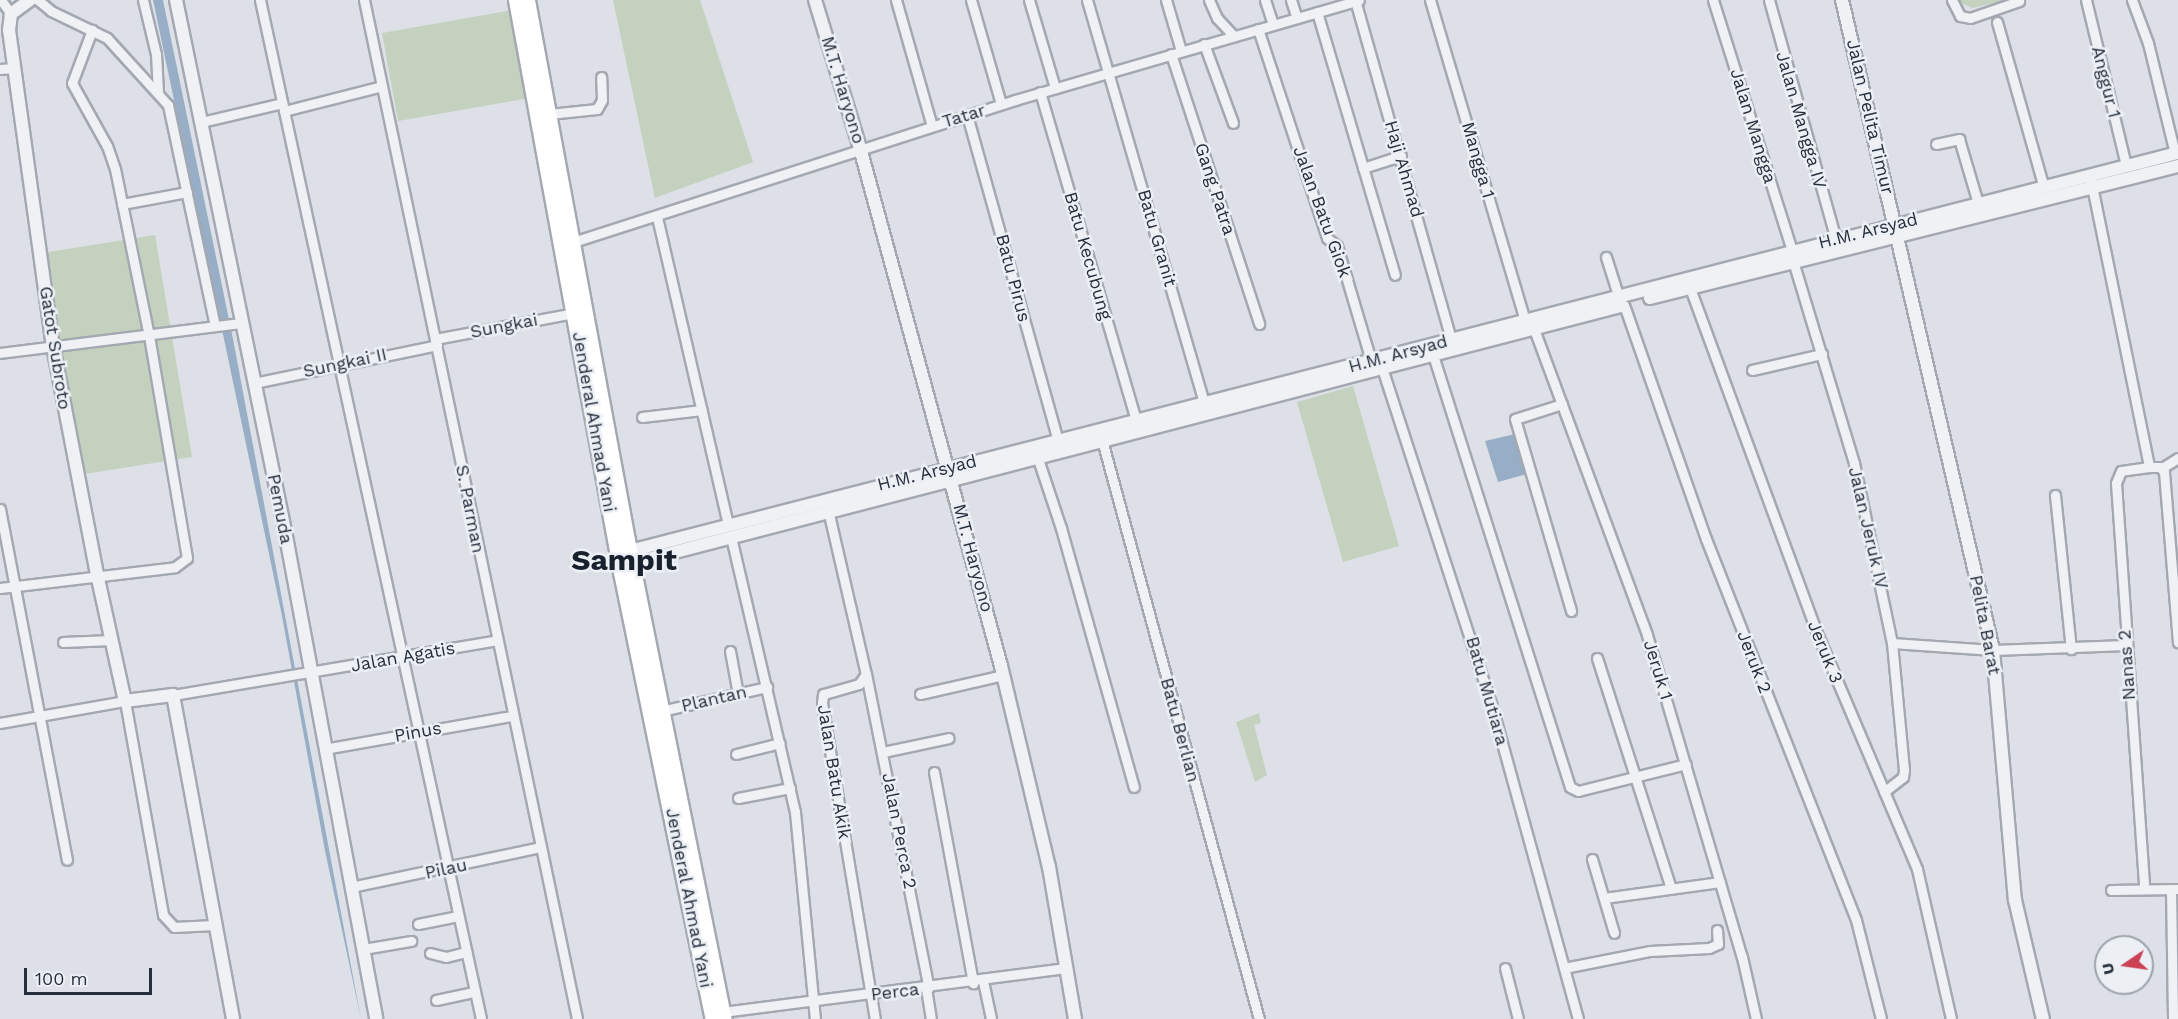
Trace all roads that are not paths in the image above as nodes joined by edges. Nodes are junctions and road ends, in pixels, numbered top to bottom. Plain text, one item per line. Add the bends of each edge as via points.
1 (1, 0) edge
2 (30, 0) edge
3 (38, 0) edge
4 (143, 0) edge
5 (176, 0) edge
6 (260, 0) edge
7 (364, 0) edge
8 (516, 0) edge
9 (527, 0) edge
10 (815, 0) edge
11 (896, 0) edge
12 (971, 0) edge
13 (1029, 0) edge
14 (1087, 0) edge
15 (1166, 0) edge
16 (1209, 0) edge
17 (1265, 0) edge
18 (1291, 0) edge
19 (1356, 0) edge
20 (1430, 0) edge
21 (1713, 0) edge
22 (1769, 0) edge
23 (1842, 0) edge
24 (1952, 0) edge
25 (2086, 0) edge
26 (2132, 0) edge
27 (2019, 1) edge
28 (1317, 12) junction
29 (11, 14) junction
30 (1297, 18) junction
31 (1997, 22) dead end
32 (1273, 25) junction
33 (1258, 29) junction
34 (92, 30) junction
35 (1234, 36) junction
36 (1204, 44) junction
37 (1181, 51) junction
38 (1171, 54) junction
39 (14, 68) junction
40 (0, 69) edge
41 (1110, 72) junction
42 (601, 76) dead end
43 (382, 86) junction
44 (1055, 88) junction
45 (158, 91) junction
46 (1040, 92) junction
47 (1001, 104) junction
48 (283, 107) junction
49 (549, 114) junction
50 (967, 115) junction
51 (201, 122) junction
52 (1233, 123) dead end
53 (932, 126) junction
54 (1936, 144) dead end
55 (860, 148) junction
56 (1401, 156) junction
57 (2177, 158) edge
58 (2126, 165) junction
59 (1363, 168) junction
60 (2090, 179) junction
61 (2043, 185) junction
62 (187, 192) junction
63 (1978, 202) junction
64 (122, 204) junction
65 (657, 217) junction
66 (1896, 230) junction
67 (1836, 240) junction
68 (573, 243) junction
69 (1793, 256) junction
70 (1606, 257) dead end
71 (1395, 275) dead end
72 (1690, 288) junction
73 (1622, 302) junction
74 (573, 313) junction
75 (236, 323) junction
76 (1259, 324) dead end
77 (1529, 325) junction
78 (218, 326) junction
79 (149, 336) junction
80 (1451, 339) junction
81 (436, 342) junction
82 (53, 346) junction
83 (0, 353) edge
84 (1822, 354) junction
85 (1433, 355) junction
86 (339, 364) junction
87 (1377, 364) junction
88 (1752, 370) dead end
89 (254, 383) junction
90 (1204, 403) junction
91 (1562, 404) junction
92 (702, 410) junction
93 (642, 417) dead end
94 (1136, 421) junction
95 (1102, 440) junction
96 (1058, 441) junction
97 (1037, 456) junction
98 (2178, 458) edge
99 (2149, 467) junction
100 (2162, 468) junction
101 (950, 473) junction
102 (2055, 495) dead end
103 (0, 508) edge
104 (828, 510) junction
105 (806, 511) junction
106 (729, 531) junction
107 (625, 559) junction
108 (97, 574) junction
109 (16, 586) junction
110 (0, 588) edge
111 (1571, 611) dead end
112 (111, 640) junction
113 (497, 640) junction
114 (63, 642) dead end
115 (2178, 642) edge
116 (1892, 643) junction
117 (2126, 645) junction
118 (2071, 649) junction
119 (1993, 650) junction
120 (730, 651) dead end
121 (402, 657) junction
122 (1597, 658) dead end
123 (305, 673) junction
124 (866, 674) junction
125 (1003, 675) junction
126 (766, 687) junction
127 (738, 694) junction
128 (920, 694) dead end
129 (173, 695) junction
130 (125, 701) junction
131 (662, 711) junction
132 (42, 716) junction
133 (512, 716) junction
134 (0, 723) edge
135 (660, 728) junction
136 (418, 732) junction
137 (950, 738) dead end
138 (780, 743) junction
139 (324, 749) junction
140 (883, 752) junction
141 (736, 754) dead end
142 (1686, 764) junction
143 (934, 772) dead end
144 (1638, 776) junction
145 (1134, 787) dead end
146 (790, 788) junction
147 (1884, 792) junction
148 (738, 798) dead end
149 (540, 848) junction
150 (1592, 859) dead end
151 (67, 860) dead end
152 (448, 868) junction
153 (1720, 882) junction
154 (351, 887) junction
155 (1671, 888) junction
156 (2144, 888) junction
157 (2174, 889) edge
158 (2111, 890) dead end
159 (1604, 898) junction
160 (458, 916) junction
161 (418, 924) dead end
162 (214, 925) junction
163 (1717, 930) dead end
164 (1614, 933) dead end
165 (411, 941) dead end
166 (363, 949) junction
167 (466, 952) junction
168 (430, 953) dead end
169 (1067, 968) junction
170 (1505, 968) dead end
171 (1564, 968) junction
172 (978, 982) junction
173 (927, 988) junction
174 (475, 992) junction
175 (872, 995) junction
176 (436, 1000) dead end
177 (813, 1001) junction
178 (720, 1017) edge
179 (233, 1019) edge
180 (376, 1019) edge
181 (481, 1019) edge
182 (576, 1019) edge
183 (815, 1019) edge
184 (875, 1019) edge
185 (932, 1019) edge
186 (991, 1019) edge
187 (1075, 1019) edge
188 (1259, 1019) edge
189 (1518, 1019) edge
190 (1578, 1019) edge
191 (1756, 1019) edge
192 (1881, 1019) edge
193 (1951, 1019) edge
194 (2043, 1019) edge
195 (2173, 1019) edge

1 - 29 street
2 - 29 street
3 - 34 street via 51,11
4 - 45 street via 156,54
5 - 51 street, Pemuda
6 - 48 street
7 - 43 street, S. Parman
8 - 74 highway, Jenderal Ahmad Yani
9 - 49 highway, Jenderal Ahmad Yani
10 - 55 street, M.T. Haryono
11 - 53 street
12 - 47 street
13 - 44 street
14 - 41 street, Batu Granit
15 - 37 street
16 - 35 street via 1217,18
17 - 32 street
18 - 30 street
19 - 28 street, Tatar
19 - 56 street, Haji Ahmad
20 - 77 street, Mangga 1
21 - 69 street, Jalan Mangga
22 - 67 street, Jalan Mangga IV
23 - 66 street, Jalan Pelita Timur
24 - 27 street via 1960,16 1970,18
25 - 58 street, Anggur 1
26 - 57 street via 2148,43
28 - 30 street, Tatar
28 - 59 street
29 - 39 street, Gatot Subroto
30 - 32 street, Tatar
31 - 61 street
32 - 33 street, Tatar
33 - 35 street, Tatar
33 - 87 street, Jalan Batu Giok via 1327,238 1337,246
34 - 45 street via 112,42
34 - 64 street via 72,83 110,154
35 - 36 street, Tatar
36 - 37 street, Tatar
36 - 52 street
37 - 38 street, Tatar
38 - 41 street, Tatar
38 - 76 street, Gang Patra
39 - 40 street
39 - 82 street, Gatot Subroto
41 - 44 street, Tatar
41 - 90 street, Batu Granit
42 - 49 street via 602,100 597,109
43 - 48 street
43 - 81 street, S. Parman
44 - 46 street, Tatar
45 - 62 street via 172,116
46 - 47 street, Tatar
46 - 94 street, Batu Kecubung
47 - 50 street, Tatar
48 - 51 street
48 - 86 street
49 - 68 highway, Jenderal Ahmad Yani
50 - 53 street, Tatar
50 - 96 street, Batu Pirus
51 - 75 street, Pemuda
53 - 55 street, Tatar
54 - 63 street via 1959,139
55 - 65 street, Tatar
55 - 101 street, M.T. Haryono
56 - 59 street
56 - 80 street, Haji Ahmad
57 - 58 street, H.M. Arsyad
57 - 60 street, H.M. Arsyad
58 - 60 street, H.M. Arsyad
59 - 71 street
60 - 61 street, H.M. Arsyad
60 - 66 street, H.M. Arsyad
60 - 99 street
61 - 63 street, H.M. Arsyad
62 - 64 street
62 - 78 street
63 - 66 street, H.M. Arsyad
64 - 79 street
65 - 68 street, Tatar
65 - 92 street
66 - 67 street, H.M. Arsyad
66 - 69 street, H.M. Arsyad
66 - 119 street, Pelita Barat
67 - 69 street, H.M. Arsyad
68 - 107 highway, Jenderal Ahmad Yani
69 - 72 street, H.M. Arsyad
69 - 73 street, H.M. Arsyad
69 - 84 street, Jalan Jeruk IV
70 - 73 street, Jeruk 2
72 - 73 street, H.M. Arsyad
72 - 147 street, Jeruk 3 via 1815,628
73 - 77 street, H.M. Arsyad
73 - 192 street, Jeruk 2 via 1706,539 1854,914
74 - 81 street, Sungkai
74 - 107 highway, Jenderal Ahmad Yani
75 - 78 street
75 - 89 street, Pemuda
77 - 80 street, H.M. Arsyad
77 - 85 street, H.M. Arsyad
77 - 91 street, Jeruk 1
78 - 79 street
79 - 82 street
79 - 108 street via 187,558 179,566
80 - 87 street, H.M. Arsyad
81 - 86 street, Sungkai II
81 - 113 street, S. Parman
82 - 83 street
82 - 108 street, Gatot Subroto
84 - 88 street
84 - 116 street, Jalan Jeruk IV via 1866,510
85 - 87 street, H.M. Arsyad
85 - 144 street via 1569,787 1578,791
86 - 89 street, Sungkai II
86 - 121 street
87 - 90 street, H.M. Arsyad
87 - 95 street, H.M. Arsyad
87 - 171 street, Batu Mutiara via 1479,663
89 - 123 street, Pemuda
90 - 94 street, H.M. Arsyad
91 - 111 street via 1515,418
91 - 142 street, Jeruk 1 via 1642,619
92 - 93 street
92 - 106 street
94 - 96 street, H.M. Arsyad
95 - 97 street, H.M. Arsyad
95 - 188 street, Batu Berlian
96 - 101 street, H.M. Arsyad
97 - 101 street, H.M. Arsyad
97 - 145 street
98 - 100 street
99 - 100 street, Nanas 2
99 - 117 street, Nanas 2 via 2121,471 2116,477
100 - 115 street
101 - 104 street, H.M. Arsyad
101 - 105 street, H.M. Arsyad
101 - 125 street, M.T. Haryono
102 - 118 street
103 - 109 street
104 - 105 street, H.M. Arsyad
104 - 124 street
105 - 106 street, H.M. Arsyad
106 - 107 street, H.M. Arsyad
106 - 126 street
107 - 131 highway, Jenderal Ahmad Yani
107 - 135 highway, Jenderal Ahmad Yani
108 - 109 street
108 - 112 street, Gatot Subroto
109 - 110 street
109 - 132 street
112 - 114 street
112 - 130 street, Gatot Subroto
113 - 121 street, Jalan Agatis
113 - 133 street, S. Parman
116 - 119 street
116 - 147 street, Jalan Jeruk IV via 1904,770 1903,777
117 - 118 street
117 - 156 street, Nanas 2
118 - 119 street
119 - 194 street, Pelita Barat via 2015,900
120 - 127 street
121 - 123 street, Jalan Agatis
121 - 136 street
122 - 144 street
123 - 129 street, Jalan Agatis
123 - 139 street, Pemuda
124 - 140 street, Jalan Perca 2
124 - 175 street, Jalan Batu Akik via 859,684 821,696
125 - 128 street
125 - 169 street, M.T. Haryono via 1045,847
126 - 127 street, Plantan
126 - 138 street
127 - 131 street, Plantan
129 - 130 street
129 - 162 street
130 - 132 street
130 - 162 street via 163,915 174,927
131 - 135 highway, Jenderal Ahmad Yani
132 - 134 street
132 - 151 street
133 - 136 street, Pinus
133 - 149 street, S. Parman
135 - 178 highway, Jenderal Ahmad Yani
136 - 139 street, Pinus
136 - 152 street
137 - 140 street
138 - 141 street
138 - 146 street
139 - 154 street, Pemuda
140 - 173 street, Jalan Perca 2
142 - 144 street
142 - 153 street, Jeruk 1
143 - 172 street
144 - 155 street
146 - 148 street
146 - 177 street
147 - 193 street, Jeruk 3 via 1917,869
149 - 152 street, Pilau
149 - 182 street, S. Parman
150 - 159 street
152 - 154 street, Pilau
152 - 160 street
153 - 155 street
153 - 191 street, Jeruk 1
154 - 166 street, Pemuda
155 - 159 street
156 - 157 street
156 - 158 street
157 - 195 street
159 - 164 street
160 - 161 street
160 - 167 street
162 - 179 street
163 - 171 street via 1718,944 1709,948 1650,951
165 - 166 street
166 - 180 street, Pemuda
167 - 168 street via 446,957 441,952
167 - 174 street
169 - 172 street, Perca
169 - 187 street, M.T. Haryono
170 - 189 street
171 - 190 street, Batu Mutiara
172 - 173 street, Perca
172 - 186 street
173 - 175 street, Perca
173 - 185 street, Jalan Perca 2
174 - 176 street
174 - 181 street
175 - 177 street, Perca
175 - 184 street
177 - 178 street, Perca
177 - 183 street

